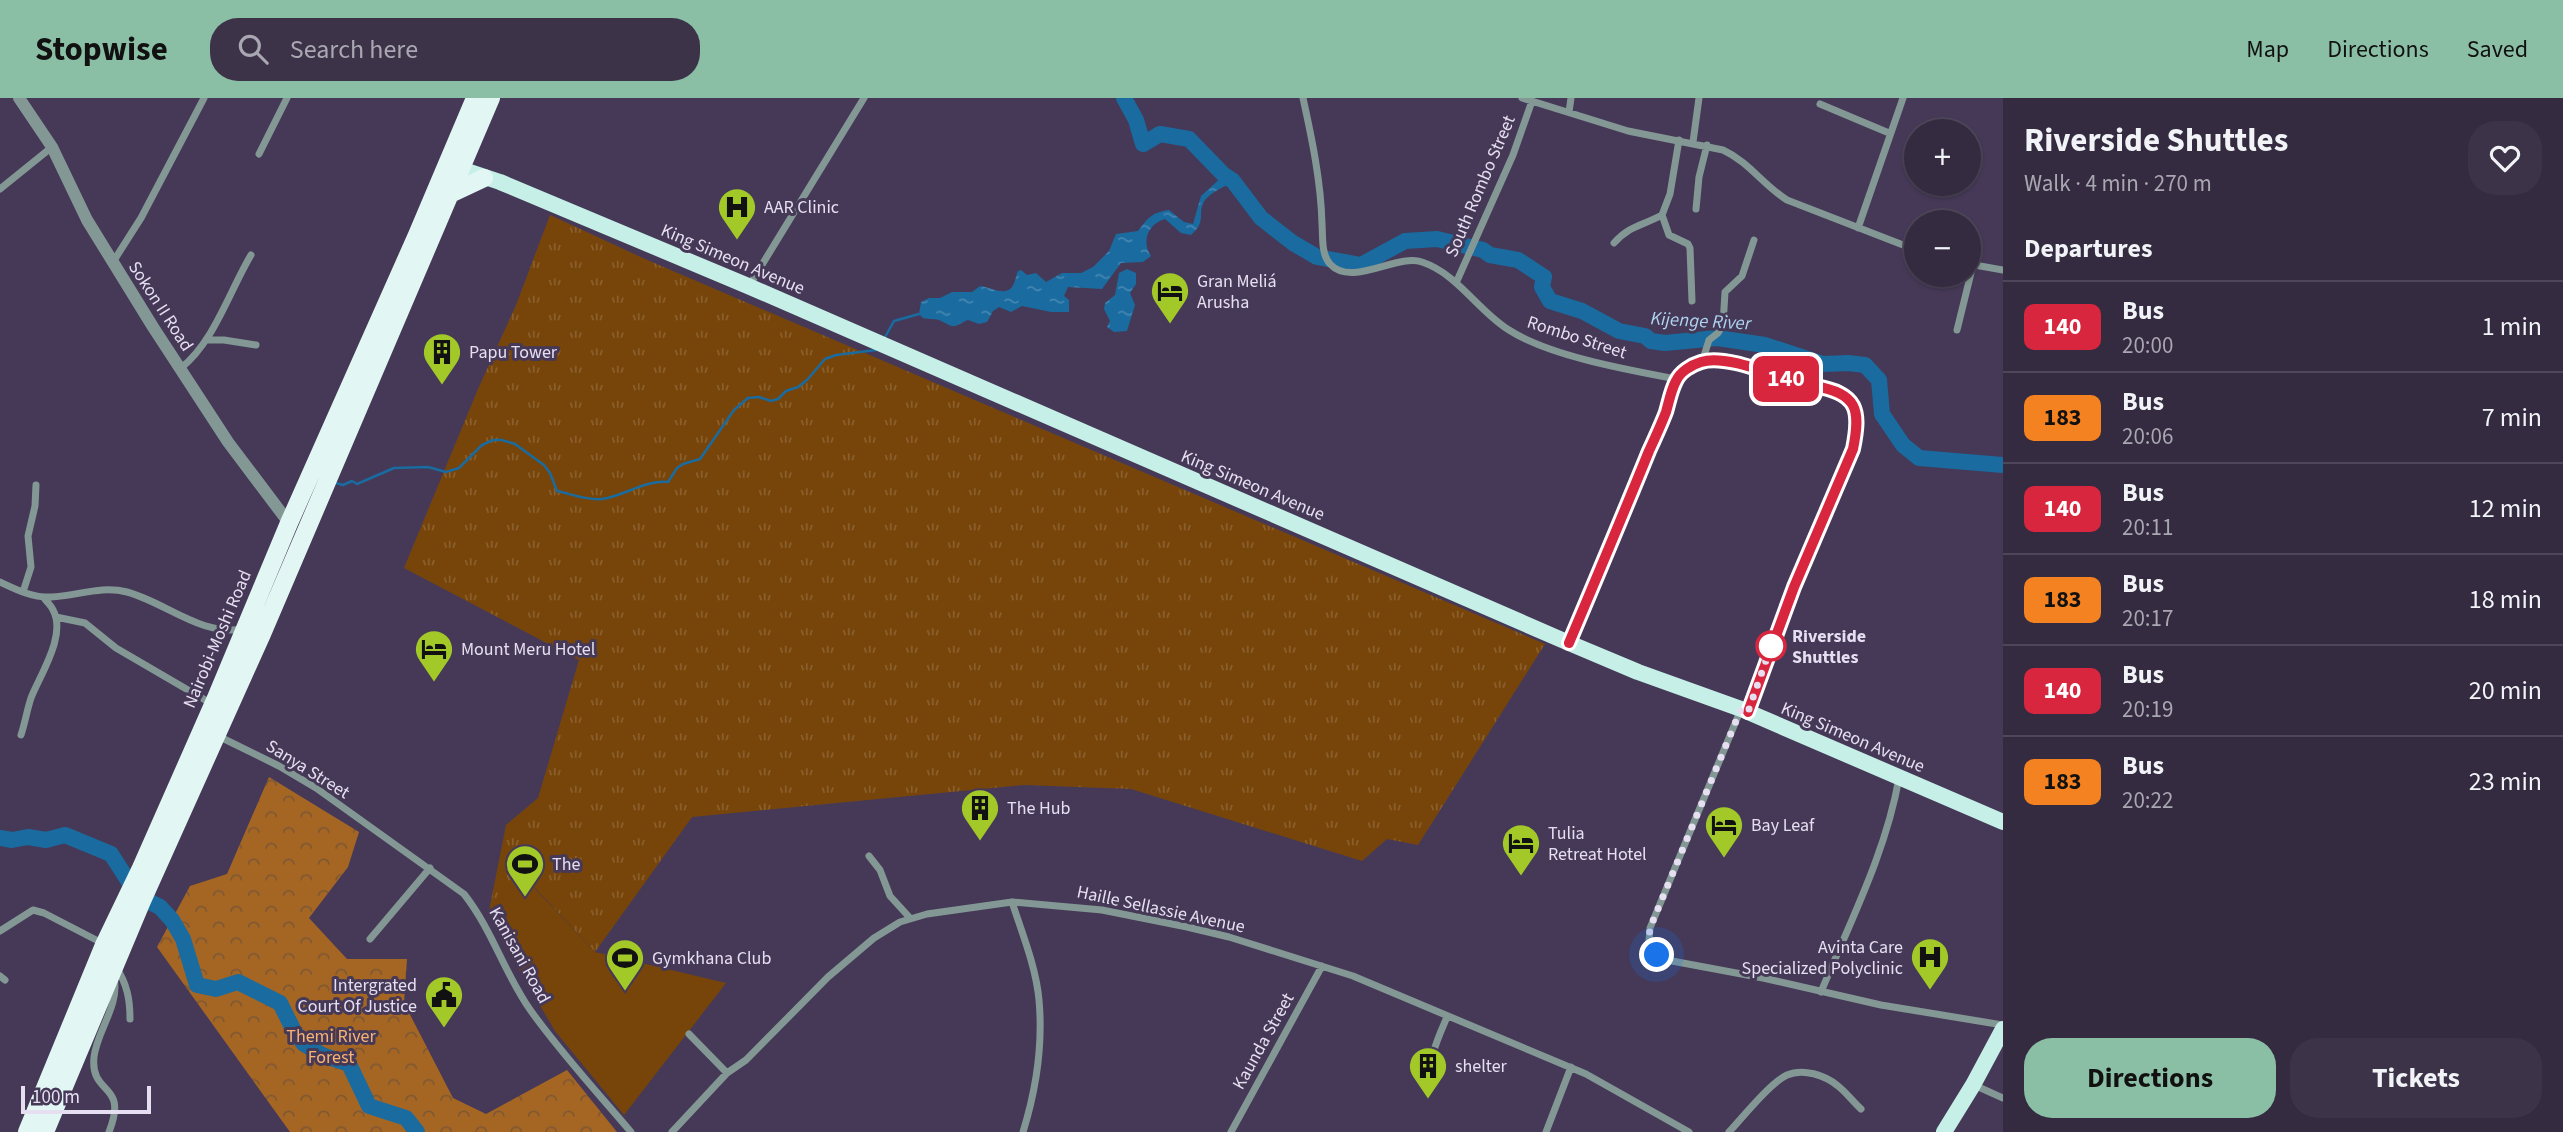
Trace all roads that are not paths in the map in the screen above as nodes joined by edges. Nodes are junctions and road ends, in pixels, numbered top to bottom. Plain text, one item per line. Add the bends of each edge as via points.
1 (19, 98) edge
2 (204, 98) edge
3 (287, 98) edge
4 (491, 98) edge
5 (864, 98) edge
6 (1303, 98) edge
7 (1522, 98) edge
8 (1571, 98) edge
9 (1699, 98) edge
10 (1903, 98) edge
11 (1532, 101) junction
12 (1820, 104) dead end
13 (475, 110) edge
14 (1569, 112) junction
15 (1889, 133) junction
16 (474, 138) junction
17 (1679, 140) junction
18 (1693, 142) junction
19 (1707, 145) junction
20 (52, 147) junction
21 (259, 154) dead end
22 (456, 162) junction
23 (486, 176) junction
24 (0, 189) edge
25 (450, 194) junction
26 (1696, 209) dead end
27 (1662, 215) junction
28 (1858, 228) junction
29 (1755, 240) dead end
30 (1614, 243) dead end
31 (1904, 245) edge
32 (251, 256) dead end
33 (112, 262) junction
34 (1981, 266) edge
35 (2003, 270) edge
36 (1456, 283) junction
37 (748, 286) junction
38 (1966, 287) edge
39 (1692, 301) dead end
40 (1957, 330) dead end
41 (207, 340) junction
42 (256, 345) dead end
43 (1703, 359) junction
44 (181, 368) junction
45 (1676, 379) junction
46 (36, 485) dead end
47 (289, 523) junction
48 (0, 582) edge
49 (23, 592) junction
50 (43, 597) junction
51 (55, 617) junction
52 (244, 629) junction
53 (1569, 643) junction
54 (213, 704) junction
55 (1744, 711) junction
56 (210, 731) junction
57 (21, 735) dead end
58 (1899, 778) junction
59 (2003, 822) edge
60 (392, 844) joint
61 (869, 856) dead end
62 (430, 868) junction
63 (136, 897) junction
64 (1012, 902) junction
65 (910, 918) junction
66 (0, 931) edge
67 (369, 939) dead end
68 (104, 944) junction
69 (1322, 966) junction
70 (114, 968) junction
71 (1821, 992) junction
72 (1447, 1017) junction
73 (130, 1019) dead end
74 (2003, 1027) edge
75 (689, 1034) dead end
76 (1571, 1067) junction
77 (727, 1073) junction
78 (1434, 1082) dead end
79 (1973, 1085) junction
80 (2003, 1098) edge
81 (1860, 1109) dead end
82 (27, 1132) edge
83 (45, 1132) edge
84 (109, 1132) edge
85 (631, 1132) edge
86 (672, 1132) edge
87 (1023, 1132) edge
88 (1231, 1132) edge
89 (1546, 1132) edge
90 (1689, 1132) edge
91 (1729, 1132) edge
92 (1944, 1132) edge

1 - 20 street, Sokon II Road
2 - 33 street via 141,218
3 - 21 street
4 - 13 highway
5 - 37 street
6 - 36 street, Rombo Street via 1316,166 1323,248 1329,263 1355,273 1420,261
7 - 11 street
8 - 14 street
9 - 18 street
10 - 15 street
11 - 14 street
11 - 36 street, South Rombo Street
12 - 15 street
13 - 16 highway
13 - 22 highway
14 - 17 street via 1643,135
15 - 28 street
16 - 22 highway
16 - 23 highway via 475,155
17 - 18 street
17 - 27 street
18 - 19 street
19 - 26 street
19 - 28 street via 1736,156 1787,200
20 - 24 street
20 - 33 street, Sokon II Road
22 - 23 main road, King Simeon Avenue
22 - 25 highway, Nairobi-Moshi Road
22 - 47 highway, Nairobi-Moshi Road
23 - 25 highway
23 - 37 main road, King Simeon Avenue
25 - 56 highway, Nairobi-Moshi Road
27 - 30 street via 1626,230
27 - 39 street via 1669,235 1690,248
28 - 31 street
29 - 43 street via 1745,269 1726,292 1723,325 1709,340
32 - 41 street
33 - 44 street, Sokon II Road
34 - 35 street
36 - 45 street, Rombo Street via 1522,338 1615,367
37 - 53 main road, King Simeon Avenue
38 - 40 street
41 - 42 street
41 - 44 street
43 - 45 street
43 - 55 street via 1837,391 1847,397 1858,418 1853,449
44 - 47 street, Sokon II Road via 228,442
45 - 53 street
46 - 49 street via 27,536 31,567
47 - 52 highway, Nairobi-Moshi Road
48 - 49 street
49 - 50 street
50 - 51 street
50 - 52 street via 118,590 212,628
51 - 54 street via 85,623 116,648
51 - 57 street via 49,660
52 - 54 highway, Nairobi-Moshi Road
53 - 55 main road, King Simeon Avenue
54 - 56 highway, Nairobi-Moshi Road
55 - 58 main road, King Simeon Avenue
55 - 71 street via 1650,928 1652,951 1672,961
56 - 60 street, Sanya Street via 296,776
56 - 63 highway, Nairobi-Moshi Road
58 - 59 main road, King Simeon Avenue
58 - 71 street via 1893,813 1863,896
60 - 62 street, Kanisani Road
61 - 65 street via 890,896
62 - 67 street
62 - 85 street, Kanisani Road via 464,894 481,916 531,1011
63 - 68 highway, Nairobi-Moshi Road
63 - 70 highway, Nairobi-Moshi Road
64 - 65 street, Haille Sellassie Avenue
64 - 69 street, Haille Sellassie Avenue via 1121,913 1229,937
64 - 87 street via 1039,998 1039,1049 1032,1104
65 - 77 street, Haille Sellassie Avenue via 857,951
66 - 68 street via 33,910
68 - 82 highway, Nairobi-Moshi Road
69 - 72 street, Haille Sellassie Avenue via 1388,989
69 - 88 street, Kaunda Street
70 - 73 street via 124,979
70 - 83 highway, Nairobi-Moshi Road
70 - 84 street via 116,993 94,1059 96,1080 116,1105
71 - 74 street
72 - 76 street, Haille Sellassie Avenue
72 - 78 street via 1431,1065
74 - 79 main road
75 - 77 street
76 - 89 street
76 - 90 street, Haille Sellassie Avenue
77 - 86 street, Haille Sellassie Avenue
79 - 80 street
79 - 92 main road
81 - 91 street via 1828,1079 1798,1072 1778,1082

